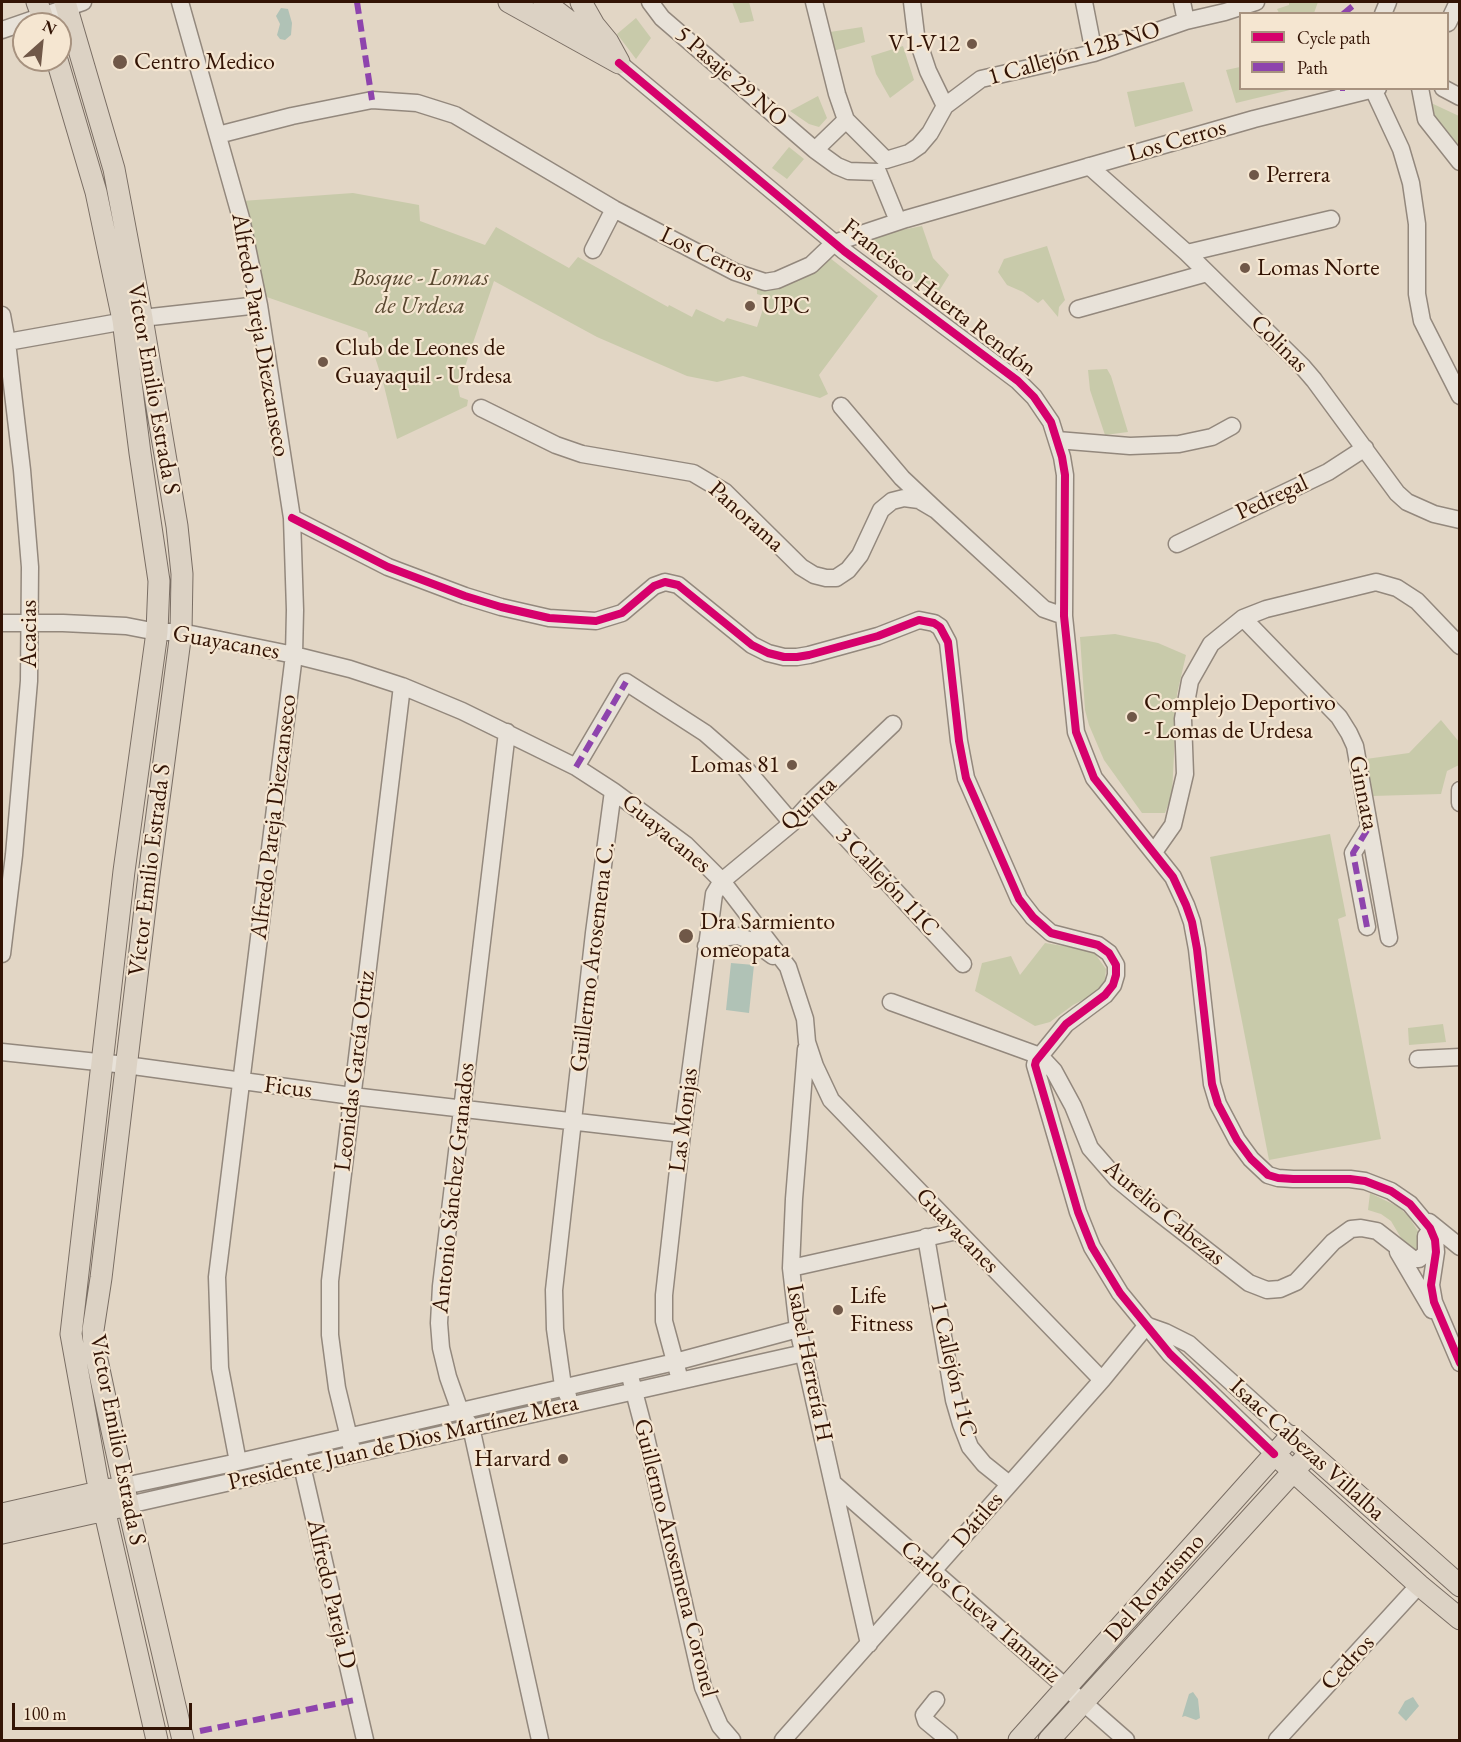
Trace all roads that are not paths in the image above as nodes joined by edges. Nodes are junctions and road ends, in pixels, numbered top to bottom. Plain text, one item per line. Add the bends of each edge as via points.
1 (180, 2) edge
2 (509, 2) edge
3 (544, 2) edge
4 (581, 2) edge
5 (814, 2) edge
6 (912, 2) edge
7 (1084, 2) edge
8 (1182, 2) edge
9 (1256, 2) edge
10 (1458, 2) edge
11 (71, 3) edge
12 (656, 3) edge
13 (47, 12) edge
14 (1186, 21) junction
15 (1449, 21) edge
16 (1094, 53) junction
17 (619, 63) junction
18 (61, 72) edge
19 (1365, 90) edge
20 (1373, 90) edge
21 (1420, 90) edge
22 (1349, 92) edge
23 (945, 106) junction
24 (846, 120) junction
25 (218, 135) junction
26 (815, 150) junction
27 (1460, 162) edge
28 (882, 166) junction
29 (1089, 166) junction
30 (114, 169) junction
31 (91, 175) junction
32 (614, 209) junction
33 (1331, 219) dead end
34 (898, 221) junction
35 (834, 243) junction
36 (593, 250) dead end
37 (1187, 253) junction
38 (1207, 273) junction
39 (259, 305) junction
40 (1078, 309) dead end
41 (2, 315) edge
42 (133, 319) junction
43 (4, 343) edge
44 (1460, 396) edge
45 (841, 406) dead end
46 (482, 408) dead end
47 (1232, 426) dead end
48 (1057, 440) junction
49 (1365, 448) junction
50 (140, 453) junction
51 (164, 461) junction
52 (936, 510) junction
53 (292, 518) junction
54 (1460, 520) edge
55 (1177, 544) dead end
56 (1064, 616) junction
57 (1243, 618) junction
58 (28, 622) junction
59 (2, 623) edge
60 (158, 632) junction
61 (181, 632) junction
62 (1460, 646) edge
63 (294, 655) junction
64 (402, 686) junction
65 (893, 724) dead end
66 (507, 732) junction
67 (576, 767) junction
68 (1460, 790) edge
69 (613, 791) junction
70 (812, 801) junction
71 (1460, 803) edge
72 (792, 822) junction
73 (1369, 827) junction
74 (1154, 852) junction
75 (124, 871) junction
76 (149, 875) junction
77 (722, 881) junction
78 (1367, 927) dead end
79 (1389, 938) dead end
80 (706, 946) junction
81 (2, 954) edge
82 (963, 964) dead end
83 (788, 967) junction
84 (891, 1002) dead end
85 (807, 1042) junction
86 (2, 1052) edge
87 (1041, 1056) junction
88 (1460, 1057) edge
89 (1418, 1059) dead end
90 (104, 1063) junction
91 (126, 1065) junction
92 (241, 1082) junction
93 (352, 1096) junction
94 (831, 1100) junction
95 (462, 1109) junction
96 (801, 1122) junction
97 (573, 1123) junction
98 (682, 1134) junction
99 (1421, 1216) junction
100 (957, 1231) junction
101 (926, 1237) junction
102 (1392, 1244) junction
103 (1460, 1247) edge
104 (1460, 1256) edge
105 (791, 1268) junction
106 (78, 1275) junction
107 (101, 1278) junction
108 (1431, 1285) junction
109 (1147, 1325) junction
110 (798, 1329) junction
111 (1450, 1342) junction
112 (804, 1353) junction
113 (675, 1362) junction
114 (1460, 1363) edge
115 (629, 1371) junction
116 (680, 1380) junction
117 (1102, 1380) junction
118 (563, 1386) junction
119 (633, 1391) junction
120 (573, 1405) junction
121 (460, 1411) junction
122 (471, 1427) junction
123 (349, 1436) junction
124 (1291, 1436) junction
125 (298, 1447) junction
126 (1310, 1453) junction
127 (353, 1454) junction
128 (1274, 1454) junction
129 (238, 1462) junction
130 (303, 1465) junction
131 (1293, 1471) junction
132 (834, 1484) junction
133 (1009, 1484) junction
134 (115, 1500) junction
135 (2, 1514) edge
136 (2, 1533) edge
137 (933, 1571) junction
138 (1419, 1585) junction
139 (1460, 1586) edge
140 (1460, 1619) edge
141 (868, 1644) junction
142 (1066, 1689) junction
143 (936, 1700) dead end
144 (1083, 1703) junction
145 (157, 1740) edge
146 (183, 1740) edge
147 (364, 1740) edge
148 (540, 1740) edge
149 (732, 1740) edge
150 (783, 1740) edge
151 (949, 1740) edge
152 (1019, 1740) edge
153 (1049, 1740) edge
154 (1126, 1740) edge
155 (1277, 1740) edge

1 - 25 street, Alfredo Pareja Diezcanseco
2 - 17 main road
3 - 17 main road
4 - 17 main road
5 - 24 street
6 - 23 street via 916,34
7 - 16 street
8 - 14 street
9 - 14 street, 1 Callejón 12B NO
10 - 15 street
11 - 13 street
11 - 30 main road, Víctor Emilio Estrada S
12 - 26 street, 5 Pasaje 29 NO via 663,18
14 - 16 street, 1 Callejón 12B NO
16 - 23 street, 1 Callejón 12B NO via 981,79
17 - 35 street, Francisco Huerta Rendón
18 - 31 main road, Víctor Emilio Estrada S
19 - 22 street, Los Cerros
20 - 44 street via 1401,149 1411,183 1422,321
21 - 27 street via 1426,119
22 - 29 street, Los Cerros
23 - 28 street, 1 Callejón 12B NO via 919,146
24 - 26 street
24 - 28 street
25 - 32 street, Los Cerros via 372,100 417,103 455,115
25 - 39 street, Alfredo Pareja Diezcanseco
26 - 28 street, 5 Pasaje 29 NO via 849,171
28 - 34 street
29 - 34 street, Los Cerros
29 - 37 street, Colinas
30 - 31 main road
30 - 42 main road, Víctor Emilio Estrada S
31 - 42 main road, Víctor Emilio Estrada S
32 - 35 street, Los Cerros via 735,272 765,282 811,265
32 - 36 street
33 - 37 street
34 - 35 street, Los Cerros
35 - 48 street, Francisco Huerta Rendón via 1018,381 1051,422
37 - 38 street, Colinas
38 - 40 street
38 - 49 street, Colinas via 1302,366
39 - 42 street
39 - 53 street, Alfredo Pareja Diezcanseco
41 - 43 street, Acacias
42 - 43 street
42 - 50 main road, Víctor Emilio Estrada S
42 - 51 main road, Víctor Emilio Estrada S
43 - 58 street, Acacias via 22,470 30,567
45 - 52 street, Panorama via 902,478
46 - 52 street, Panorama via 582,454 693,473 724,492 801,567 826,578 836,578 848,570 860,555 881,510 891,501 919,500
47 - 48 street via 1212,437 1179,444 1130,446
48 - 56 street, Francisco Huerta Rendón via 1065,475
49 - 54 street, Colinas via 1407,502 1440,517
49 - 55 street, Pedregal via 1328,472
50 - 51 main road
50 - 60 main road, Víctor Emilio Estrada S via 159,581
51 - 61 main road, Víctor Emilio Estrada S via 182,574
52 - 56 street, Panorama via 1044,609
53 - 63 street, Alfredo Pareja Diezcanseco
53 - 87 street via 388,567 465,596 549,618 596,621 622,613 654,586 665,582 678,585 752,645 784,657 809,655 919,620 940,627 948,642 958,741 966,778 1019,899 1050,933 1098,945 1109,952 1116,965 1113,986 1066,1024
56 - 74 street, Francisco Huerta Rendón via 1076,732 1084,756 1095,778
57 - 62 street via 1376,582 1397,588 1417,601
57 - 73 street, Ginnata via 1346,726 1355,746
57 - 74 street via 1211,644 1190,681 1183,719 1185,774 1173,825
58 - 59 street, Guayacanes
58 - 60 street, Guayacanes
58 - 81 street, Acacias via 29,681
60 - 61 street, Guayacanes
60 - 75 main road, Víctor Emilio Estrada S
61 - 63 street, Guayacanes
61 - 76 main road, Víctor Emilio Estrada S
63 - 64 street, Guayacanes
63 - 92 street, Alfredo Pareja Diezcanseco
64 - 66 street, Guayacanes
64 - 93 street, Leonidas García Ortiz
65 - 70 street, Quinta
66 - 67 street, Guayacanes
66 - 95 street, Antonio Sánchez Granados
67 - 69 street, Guayacanes
67 - 72 street via 626,682 705,733 745,768
68 - 71 street
69 - 77 street, Guayacanes via 686,845
69 - 97 street, Guillermo Arosemena C.
70 - 72 street, Quinta
70 - 82 street, 3 Callejón 11C
72 - 77 street, Quinta
73 - 78 street via 1353,853
73 - 79 street, Ginnata
74 - 99 street, Francisco Huerta Rendón via 1173,877 1192,922 1212,1084 1237,1140 1268,1175 1350,1179 1378,1185 1410,1204
75 - 76 main road
75 - 90 main road, Víctor Emilio Estrada S
76 - 91 main road, Víctor Emilio Estrada S
77 - 80 street, Las Monjas via 714,894
77 - 83 street, Guayacanes
80 - 83 street via 711,940 738,936 752,941
80 - 98 street, Las Monjas
83 - 85 street, Guayacanes via 805,1019
84 - 87 street
85 - 94 street, Guayacanes
85 - 96 street, Isabel Herrería H
86 - 90 street, Ficus
87 - 102 street, Aurelio Cabezas via 1073,1106 1090,1148 1118,1179 1249,1283 1267,1290 1296,1282 1333,1242 1351,1229 1377,1231
87 - 109 street, Isaac Cabezas Villalba via 1035,1065 1078,1212 1092,1247 1120,1293
88 - 89 street
90 - 91 street, Ficus
90 - 106 main road, Víctor Emilio Estrada S
91 - 92 street, Ficus
91 - 107 main road, Víctor Emilio Estrada S
92 - 93 street, Ficus
92 - 129 street, Alfredo Pareja Diezcanseco via 217,1277 220,1368
93 - 95 street, Ficus
93 - 123 street, Leonidas García Ortiz via 330,1281 330,1335
94 - 96 street via 814,1105
94 - 100 street, Guayacanes
95 - 97 street, Ficus
95 - 121 street, Antonio Sánchez Granados via 439,1323 441,1348
96 - 105 street, Isabel Herrería H
97 - 98 street, Ficus
97 - 118 street via 554,1290
98 - 113 street, Las Monjas via 664,1295 664,1321
99 - 102 street, Aurelio Cabezas via 1426,1253 1413,1259
99 - 103 street
99 - 108 street, Francisco Huerta Rendón via 1436,1246
100 - 101 street
100 - 117 street, Guayacanes
101 - 105 street
101 - 133 street, 1 Callejón 11C via 961,1424 970,1447
102 - 111 street
104 - 108 street via 1439,1265
105 - 110 street, Isabel Herrería H
106 - 107 main road
106 - 134 main road, Víctor Emilio Estrada S via 71,1334
107 - 134 main road, Víctor Emilio Estrada S via 94,1346
108 - 111 street, Francisco Huerta Rendón
109 - 117 street, Dátiles
109 - 124 street, Isaac Cabezas Villalba via 1189,1344
109 - 128 street, Isaac Cabezas Villalba via 1170,1354
110 - 112 street, Isabel Herrería H
110 - 113 street, Presidente Juan de Dios Martínez Mera
111 - 114 street, Francisco Huerta Rendón
112 - 116 street, Presidente Juan de Dios Martínez Mera
112 - 132 street, Isabel Herrería H
113 - 115 street, Presidente Juan de Dios Martínez Mera
113 - 116 street
115 - 118 street, Presidente Juan de Dios Martínez Mera
115 - 119 street, Guillermo Arosemena Coronel
116 - 119 street, Presidente Juan de Dios Martínez Mera
117 - 133 street, Dátiles
118 - 120 street
118 - 121 street, Presidente Juan de Dios Martínez Mera
119 - 120 street, Presidente Juan de Dios Martínez Mera
119 - 149 street, Guillermo Arosemena Coronel via 703,1687 720,1726
120 - 122 street, Presidente Juan de Dios Martínez Mera
121 - 122 street, Antonio Sánchez Granados
121 - 123 street, Presidente Juan de Dios Martínez Mera
122 - 127 street, Presidente Juan de Dios Martínez Mera
122 - 148 street, Antonio Sánchez Granados
123 - 125 street, Presidente Juan de Dios Martínez Mera
123 - 127 street, Leonidas García Ortiz
124 - 126 main road, Isaac Cabezas Villalba
124 - 128 main road, Del Rotarismo
125 - 129 street, Presidente Juan de Dios Martínez Mera
125 - 130 street, Alfredo Pareja D
126 - 131 main road, Del Rotarismo
126 - 139 main road, Isaac Cabezas Villalba
127 - 130 street, Presidente Juan de Dios Martínez Mera
128 - 131 main road, Isaac Cabezas Villalba
128 - 142 main road, Del Rotarismo
129 - 134 street, Presidente Juan de Dios Martínez Mera
130 - 134 street, Presidente Juan de Dios Martínez Mera
130 - 147 street, Alfredo Pareja D
131 - 138 main road, Isaac Cabezas Villalba
131 - 144 main road, Del Rotarismo
132 - 137 street, Carlos Cueva Tamariz
132 - 141 street, Isabel Herrería H
133 - 137 street, Dátiles
134 - 135 main road, Presidente Juan de Dios Martínez Mera
134 - 136 main road, Presidente Juan de Dios Martínez Mera
134 - 145 main road, Víctor Emilio Estrada S
134 - 146 main road via 141,1602 154,1619
137 - 141 street, Dátiles
137 - 142 street, Carlos Cueva Tamariz
138 - 140 main road, Isaac Cabezas Villalba
138 - 155 street, Cedros
141 - 150 street, Dátiles
142 - 144 street, Carlos Cueva Tamariz
142 - 152 main road, Del Rotarismo
143 - 151 street via 924,1715
144 - 153 main road, Del Rotarismo
144 - 154 street, Carlos Cueva Tamariz

